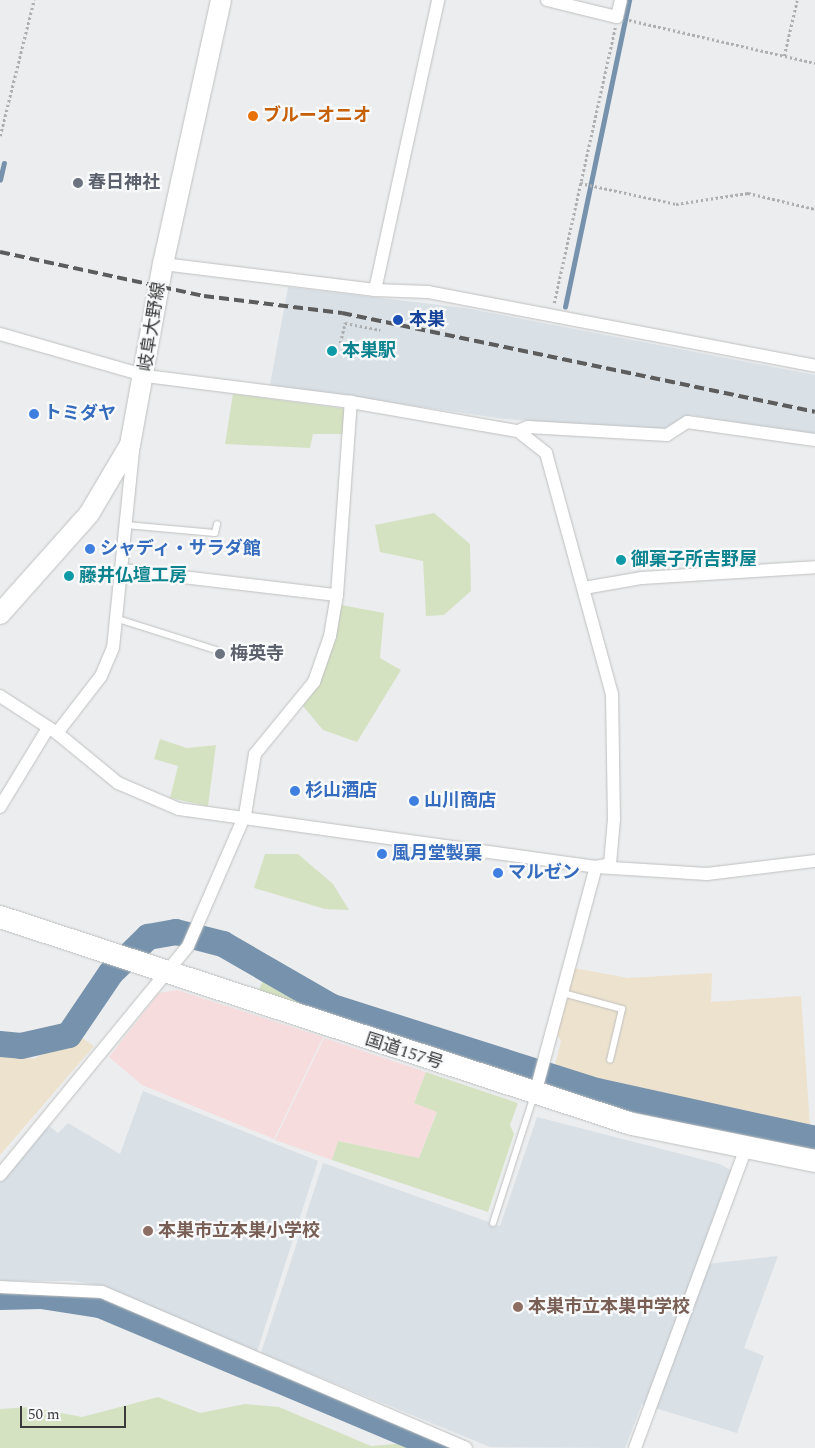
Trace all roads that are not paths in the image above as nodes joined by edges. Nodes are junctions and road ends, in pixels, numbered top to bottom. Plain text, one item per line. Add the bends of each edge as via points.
1 (221, 0) edge
2 (438, 0) edge
3 (547, 0) edge
4 (621, 0) edge
5 (162, 264) junction
6 (375, 290) junction
7 (0, 334) edge
8 (815, 366) edge
9 (146, 376) junction
10 (351, 402) junction
11 (518, 431) junction
12 (815, 440) edge
13 (130, 445) junction
14 (216, 524) dead end
15 (126, 526) junction
16 (815, 566) edge
17 (123, 570) junction
18 (584, 588) junction
19 (337, 595) junction
20 (0, 614) edge
21 (118, 619) junction
22 (216, 650) dead end
23 (0, 696) edge
24 (52, 731) junction
25 (0, 807) edge
26 (245, 815) junction
27 (815, 861) edge
28 (596, 867) junction
29 (0, 917) edge
30 (166, 972) junction
31 (563, 993) junction
32 (610, 1060) dead end
33 (537, 1087) junction
34 (745, 1150) junction
35 (815, 1161) edge
36 (0, 1175) edge
37 (493, 1223) dead end
38 (0, 1287) edge
39 (466, 1448) edge
40 (635, 1448) edge

1 - 5 main road, 岐阜大野線
2 - 6 street
3 - 4 street via 617,17
5 - 6 street
5 - 9 main road, 岐阜大野線
6 - 8 street via 428,292
7 - 9 street
9 - 10 street
9 - 13 main road, 岐阜大野線
10 - 11 street
10 - 19 street
11 - 12 street via 528,427 667,434 687,422
11 - 18 street via 546,453
13 - 15 street via 134,451
13 - 20 main road, 岐阜大野線 via 90,514
14 - 15 lane via 215,533
15 - 17 street
16 - 18 street via 652,577
17 - 19 street
17 - 21 street
18 - 28 street via 612,694 614,736 610,864
19 - 26 street via 330,636 314,682 255,754
21 - 22 lane
21 - 24 street via 113,648 101,676
23 - 24 street
24 - 25 street
24 - 26 street via 118,783 179,808
26 - 28 street via 464,851
26 - 30 street via 188,946
27 - 28 street via 708,874
28 - 31 street
29 - 30 highway, 国道157号
30 - 33 highway, 国道157号
30 - 36 street
31 - 32 lane via 622,1009
31 - 33 street
33 - 34 highway, 国道157号 via 632,1124
33 - 37 lane
34 - 35 highway, 国道157号
34 - 40 street
38 - 39 street via 102,1292

